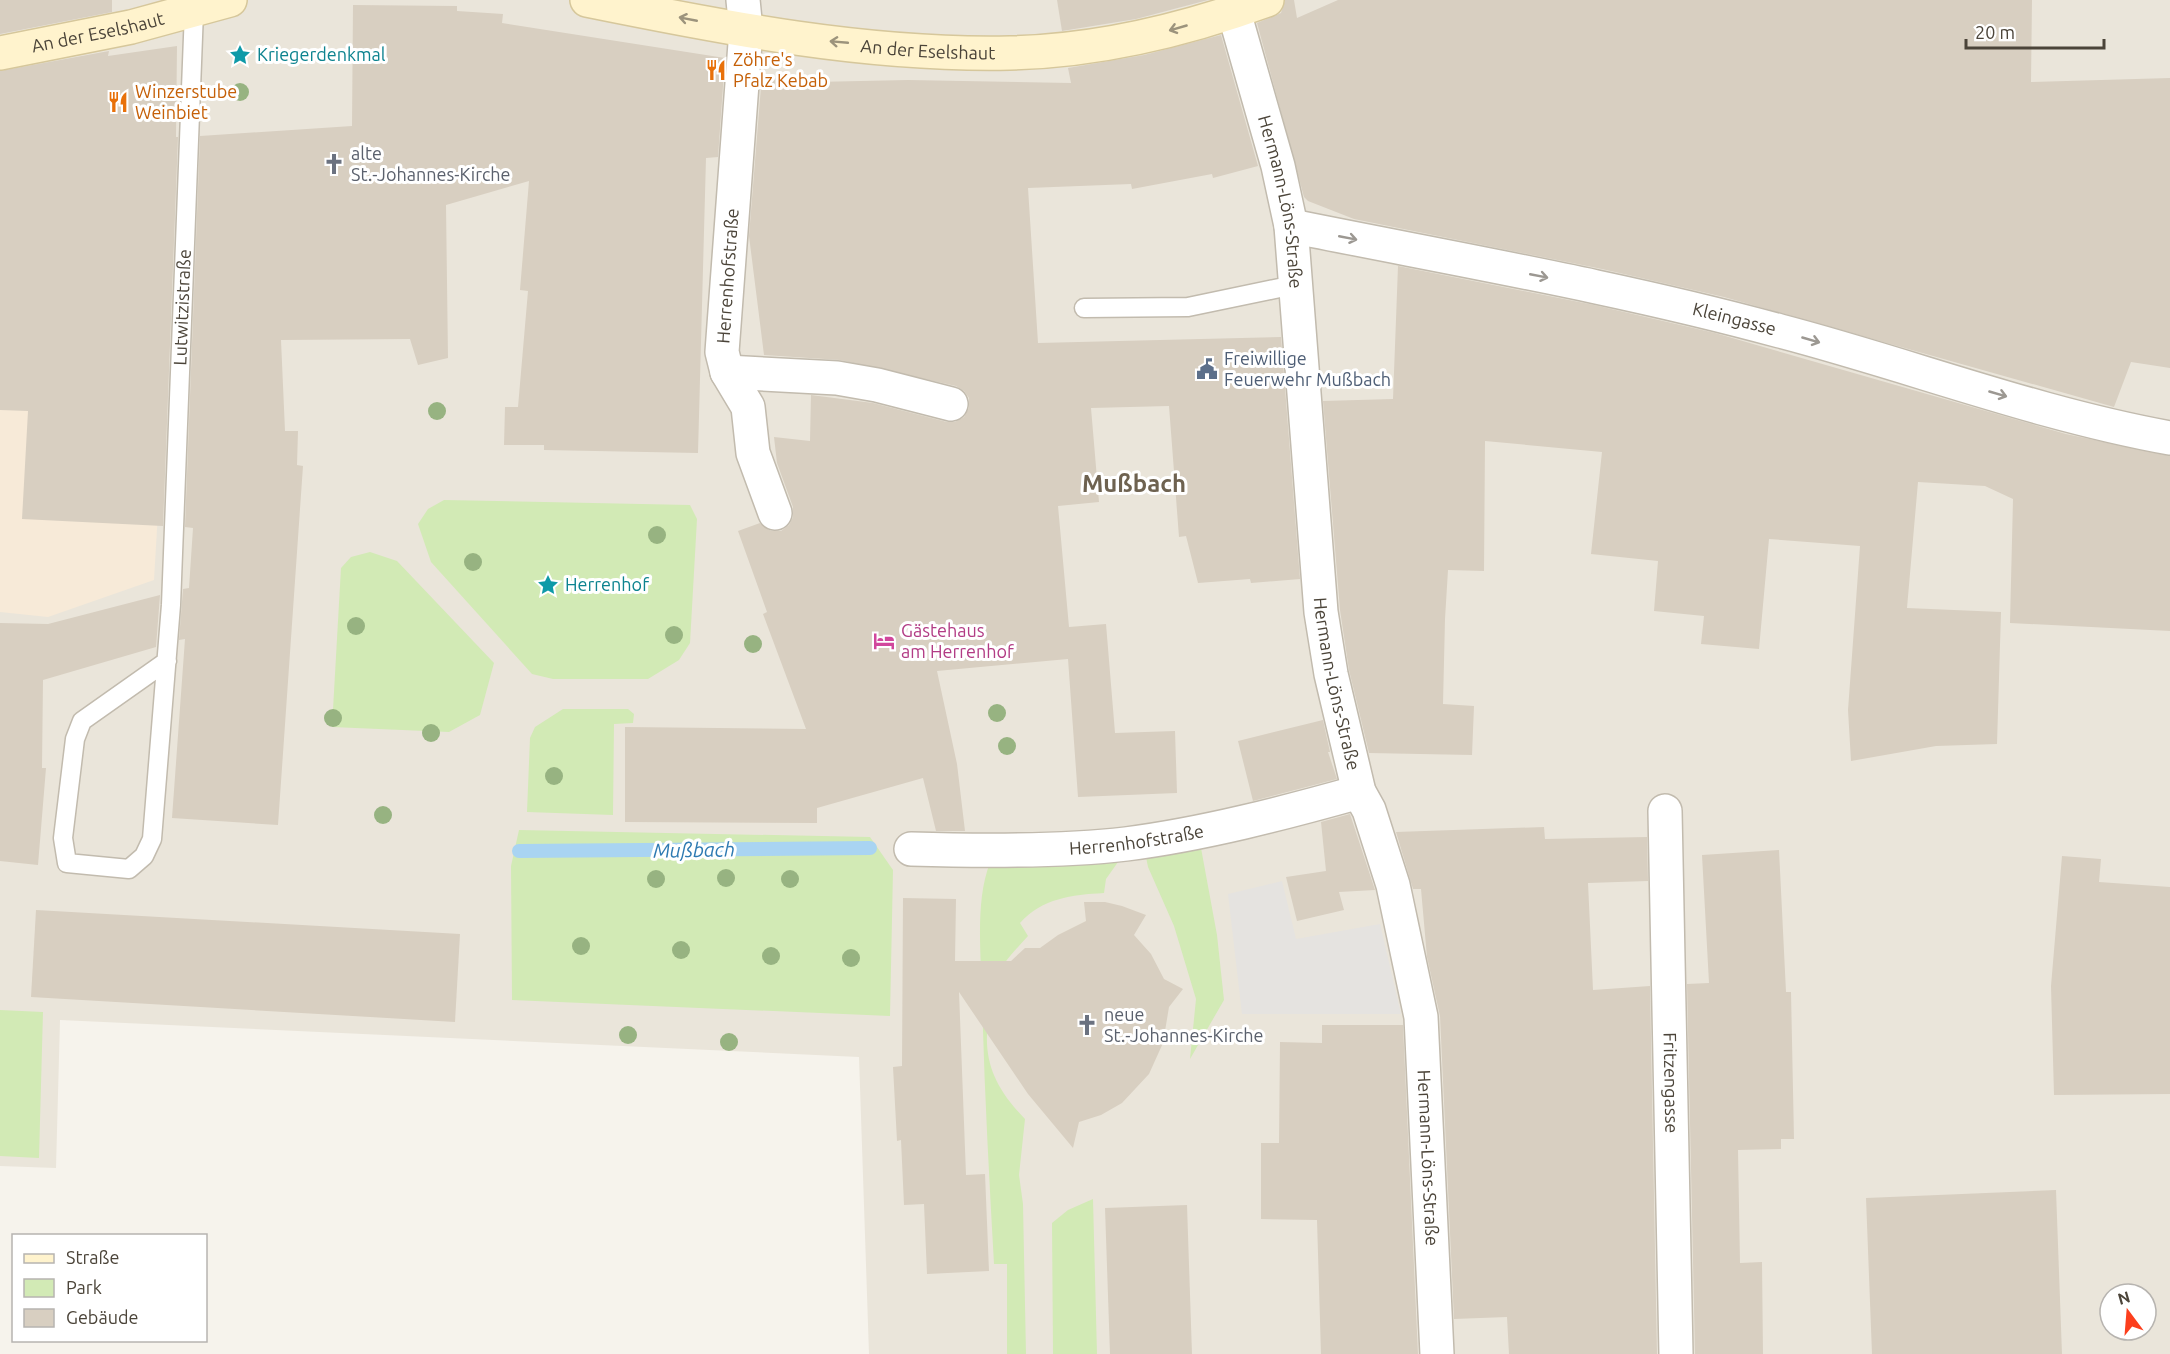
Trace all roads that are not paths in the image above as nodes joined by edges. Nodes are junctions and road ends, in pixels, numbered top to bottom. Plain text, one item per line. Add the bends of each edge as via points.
1 (230, 0) edge
2 (587, 0) edge
3 (1267, 0) edge
4 (194, 11) junction
5 (1234, 12) junction
6 (744, 15) edge
7 (0, 53) edge
8 (1291, 226) junction
9 (1294, 285) junction
10 (1084, 308) dead end
11 (727, 372) junction
12 (951, 404) dead end
13 (2170, 438) edge
14 (775, 513) dead end
15 (167, 661) junction
16 (1359, 792) junction
17 (1665, 811) dead end
18 (911, 849) dead end
19 (1437, 1354) edge
20 (1676, 1354) edge

1 - 4 main road, An der Eselshaut
6 -> 2 main road, An der Eselshaut
3 - 5 main road, An der Eselshaut
4 - 7 main road, An der Eselshaut
4 - 15 lane, Lutwitzistraße
5 -> 6 main road, An der Eselshaut via 1158,34 1012,53 954,53 827,41
5 - 8 street, Hermann-Löns-Straße
6 - 11 street, Herrenhofstraße via 722,352
8 - 9 street, Hermann-Löns-Straße
8 -> 13 street, Kleingasse via 1746,322 2074,416
9 - 10 lane via 1188,307
9 - 16 street, Hermann-Löns-Straße via 1321,612 1331,674
11 - 12 street via 837,378
11 - 14 street, Herrenhofstraße via 748,407 753,453
15 - 15 lane, Lutwitzistraße via 82,722 75,739 63,838 67,863 129,869 144,856 152,839
16 - 18 street, Herrenhofstraße via 1128,844
16 - 19 street, Hermann-Löns-Straße via 1369,810 1393,885 1421,1017
17 - 20 street, Fritzengasse

